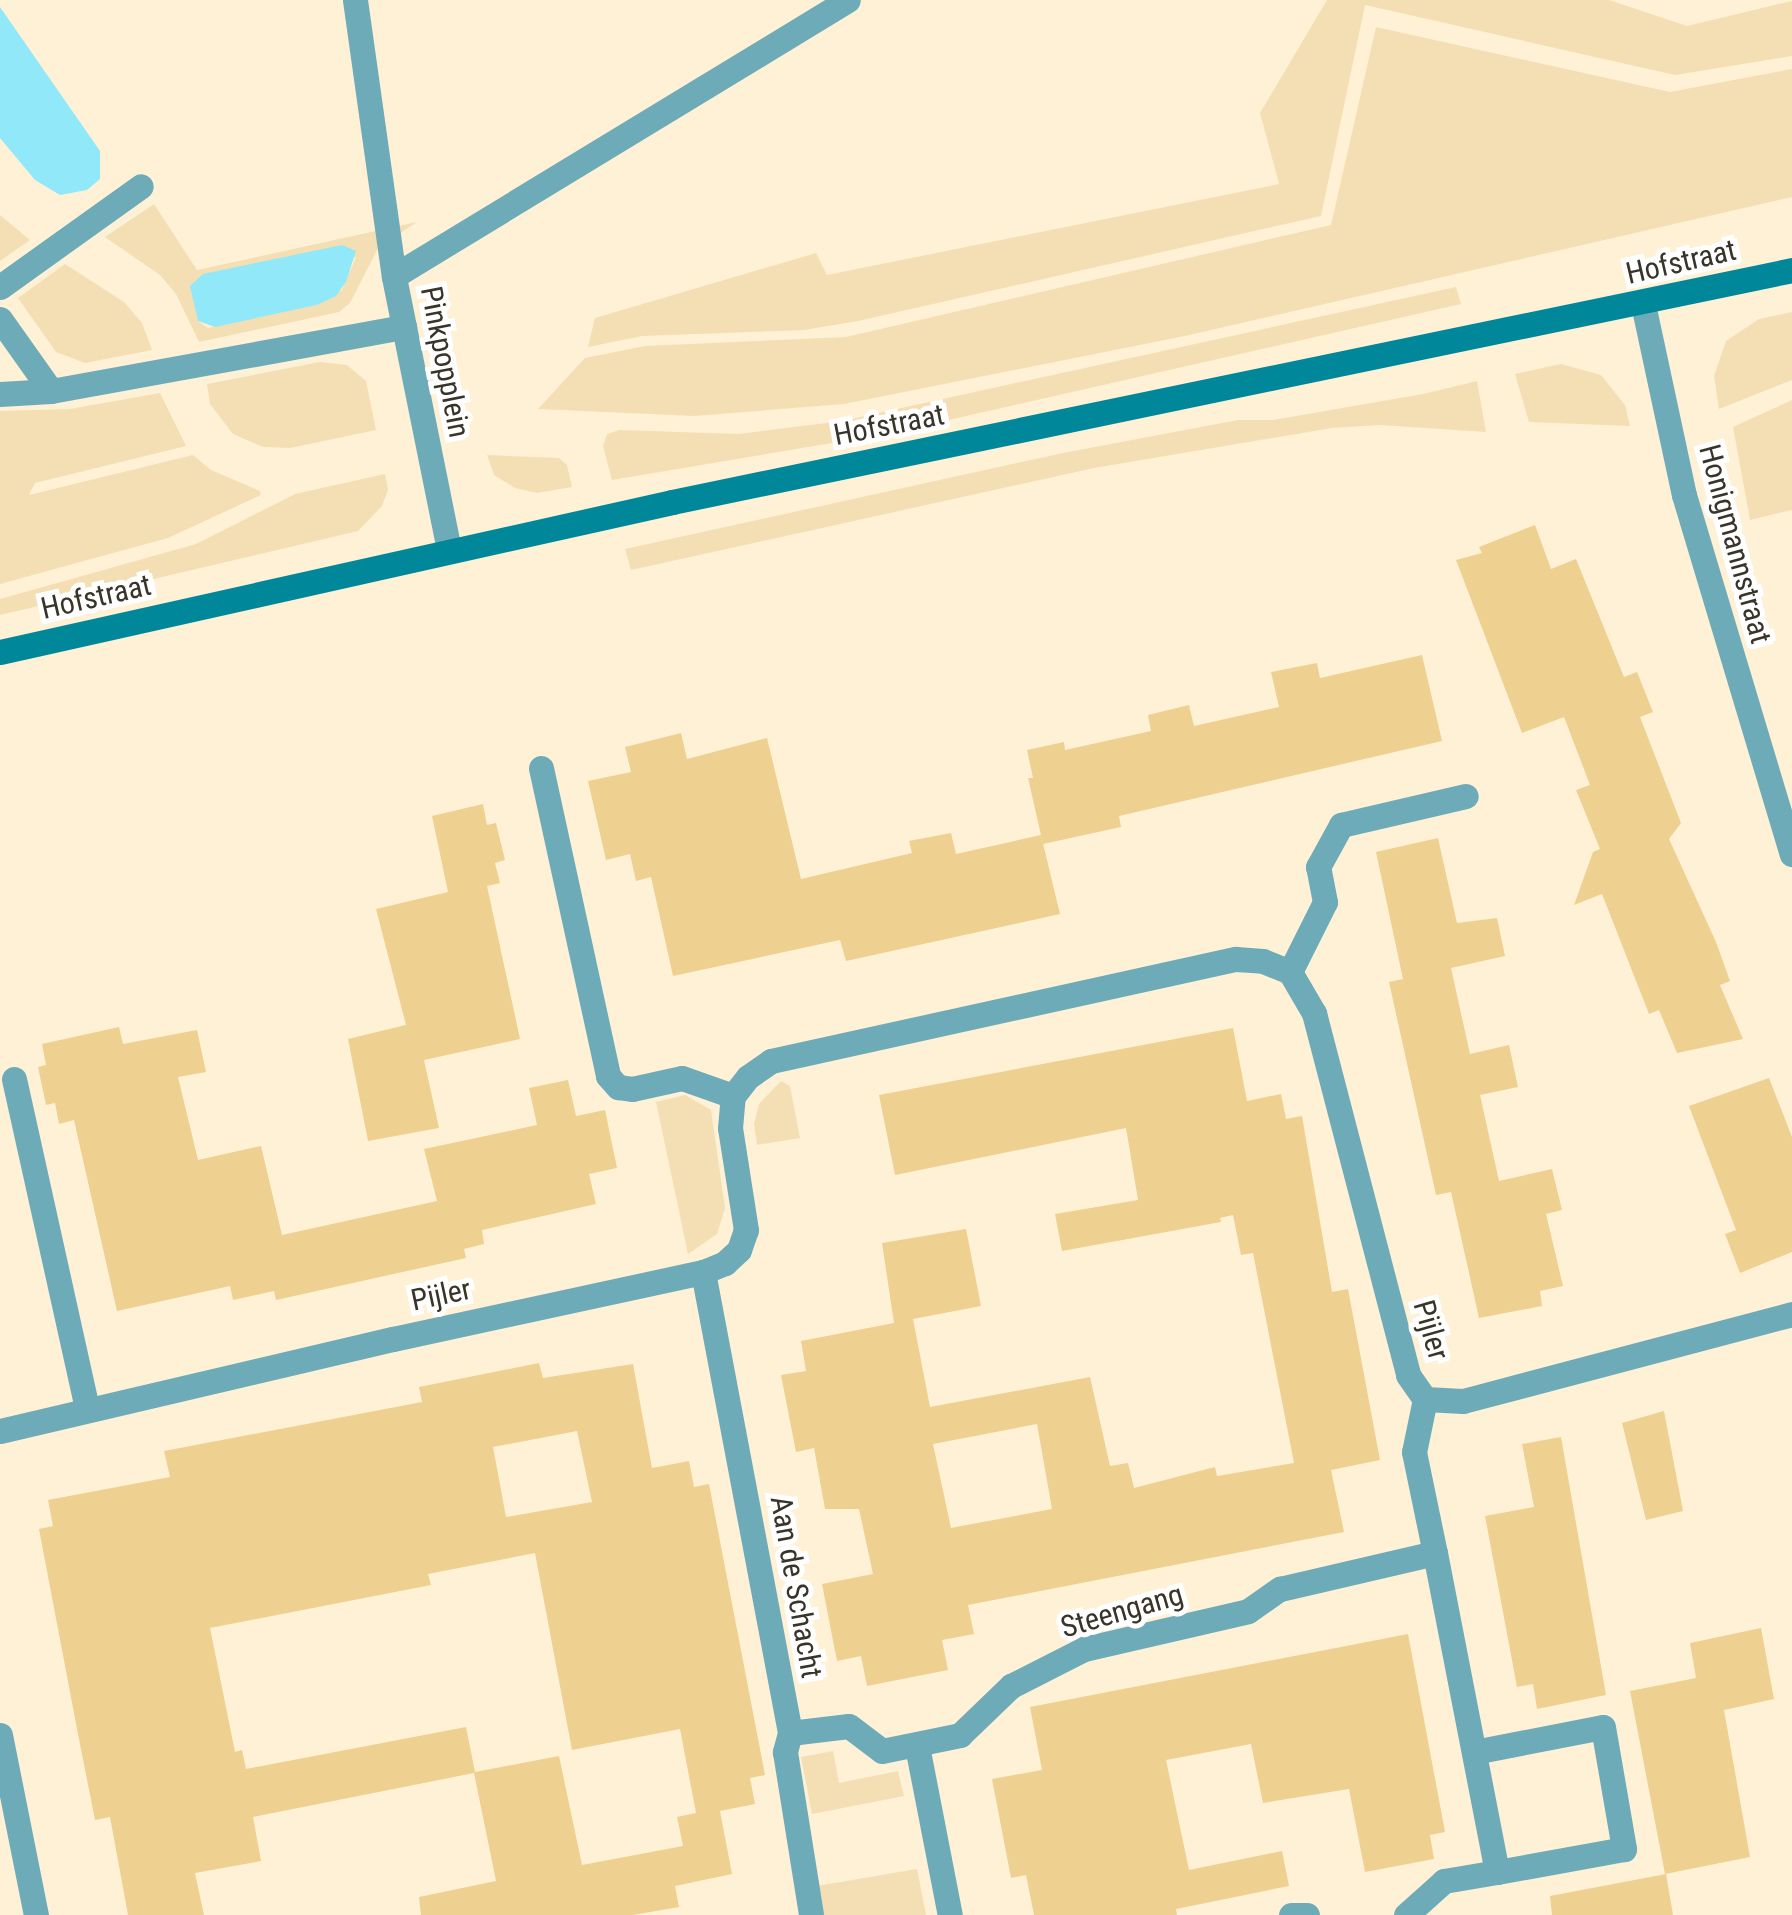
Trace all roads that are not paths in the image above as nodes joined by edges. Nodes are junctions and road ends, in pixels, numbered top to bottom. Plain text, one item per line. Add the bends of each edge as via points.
1 (356, 0) edge
2 (848, 0) edge
3 (141, 186) dead end
4 (1792, 270) edge
5 (394, 276) junction
6 (0, 286) edge
7 (1643, 304) junction
8 (0, 319) edge
9 (404, 326) junction
10 (51, 390) junction
11 (0, 394) edge
12 (449, 550) junction
13 (0, 652) edge
14 (542, 768) dead end
15 (1466, 796) dead end
16 (1792, 854) edge
17 (1290, 972) junction
18 (14, 1079) dead end
19 (734, 1096) junction
20 (703, 1272) junction
21 (1792, 1314) edge
22 (1425, 1399) junction
23 (86, 1409) junction
24 (0, 1431) edge
25 (1435, 1553) junction
26 (790, 1733) junction
27 (0, 1735) edge
28 (918, 1746) junction
29 (1474, 1752) junction
30 (1497, 1872) junction
31 (36, 1915) edge
32 (811, 1915) edge
33 (950, 1915) edge
34 (1291, 1915) edge
35 (1307, 1915) edge
36 (1406, 1915) edge

1 - 5 street
2 - 5 street, Pinkpopplein
3 - 6 street
4 - 7 main road, Hofstraat
5 - 9 street, Pinkpopplein
7 - 12 main road, Hofstraat
7 - 16 street, Honigmannstraat via 1684,495
8 - 10 street
9 - 10 street
9 - 12 street, Pinkpopplein
10 - 11 street
12 - 13 main road, Hofstraat
14 - 19 street via 608,1076 632,1089 682,1078
15 - 17 street via 1340,825 1318,867 1324,902
17 - 19 street via 1236,959 809,1052 772,1061 748,1076
17 - 22 street, Pijler via 1314,1013 1408,1375
18 - 23 street
19 - 20 street, Pijler via 730,1128 746,1230 739,1250
20 - 23 street, Pijler
20 - 26 street, Aan de Schacht
21 - 22 street, Pijler via 1463,1401
22 - 25 street via 1414,1452
23 - 24 street, Pijler
25 - 28 street, Steengang via 1280,1589 1248,1611 1084,1649 1010,1686 960,1734
25 - 29 street
26 - 28 street, Steengang via 849,1726 882,1751
26 - 32 street, Aan de Schacht via 785,1752
27 - 31 street
28 - 33 street
29 - 30 street
29 - 30 street via 1603,1727 1624,1849
30 - 36 street via 1444,1881
34 - 35 street

